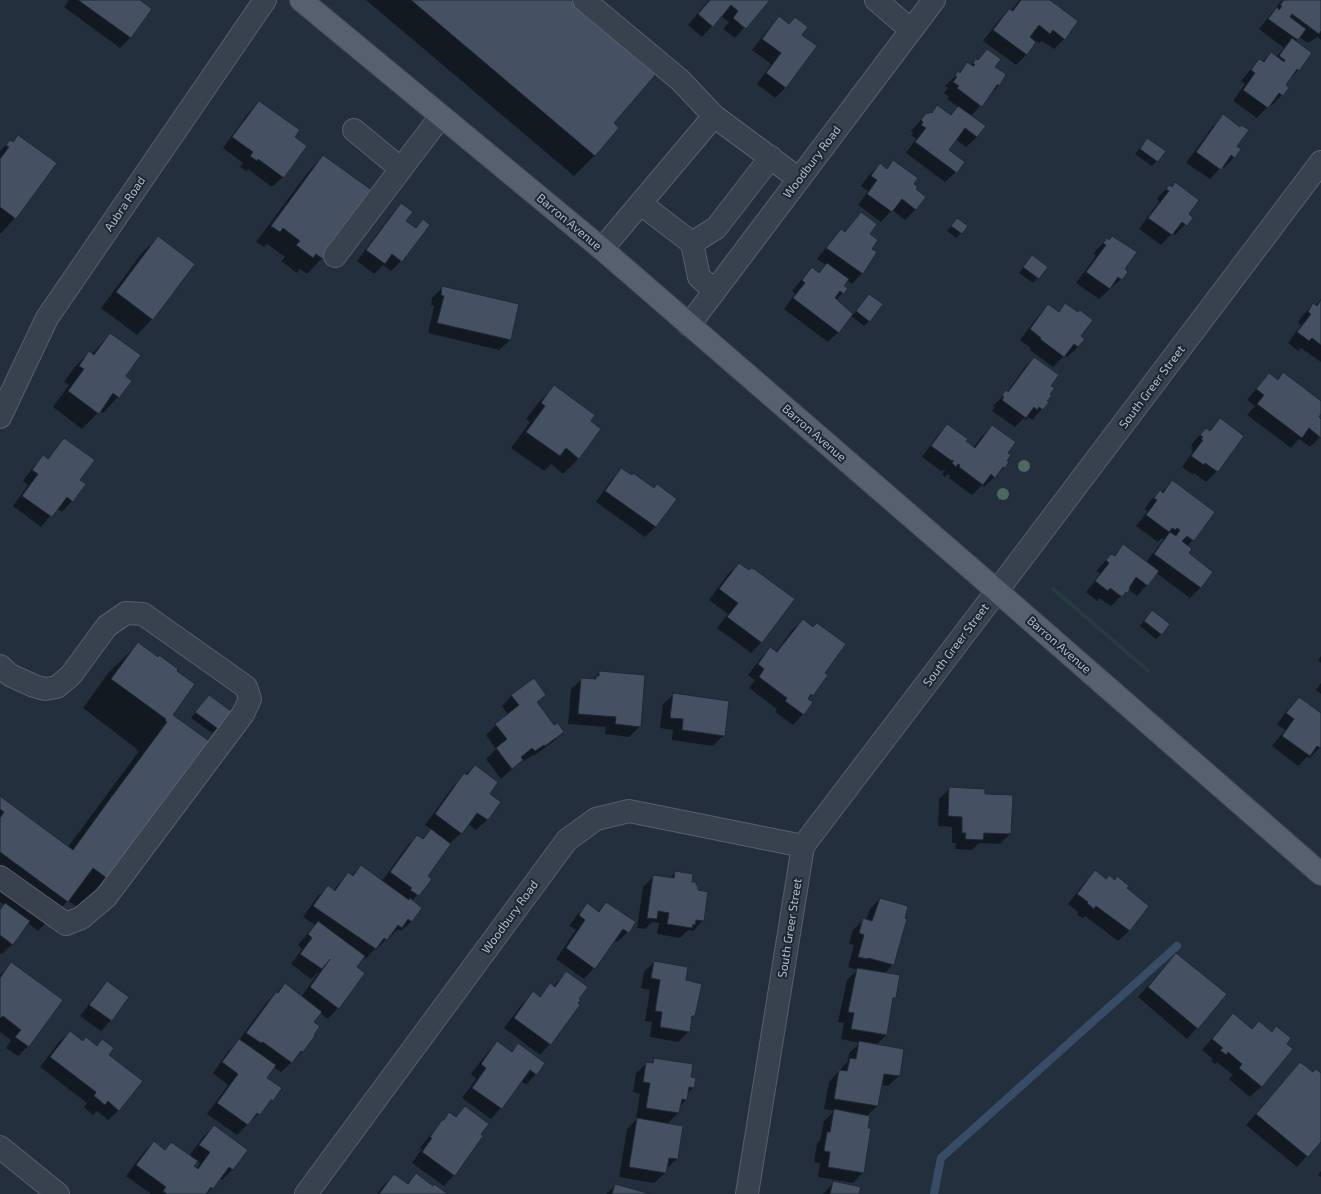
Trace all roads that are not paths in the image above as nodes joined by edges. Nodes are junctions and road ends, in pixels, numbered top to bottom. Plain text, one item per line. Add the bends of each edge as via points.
1 (265, 0) edge
2 (301, 0) edge
3 (584, 0) edge
4 (876, 0) edge
5 (934, 0) edge
6 (911, 30) junction
7 (441, 116) junction
8 (714, 116) junction
9 (354, 130) dead end
10 (771, 158) junction
11 (1321, 162) edge
12 (401, 169) junction
13 (799, 179) junction
14 (641, 204) junction
15 (692, 243) junction
16 (602, 249) junction
17 (335, 256) dead end
18 (715, 291) junction
19 (689, 325) junction
20 (0, 417) edge
21 (997, 591) junction
22 (0, 666) edge
23 (803, 846) junction
24 (1321, 874) edge
25 (0, 877) edge
26 (0, 1147) edge
27 (58, 1194) edge
28 (306, 1194) edge
29 (747, 1194) edge

1 - 20 street, Aubra Road via 47,318
2 - 7 main road, Barron Avenue
3 - 8 street via 680,80
4 - 6 street
5 - 6 street, Woodbury Road
6 - 13 street, Woodbury Road
7 - 12 street
7 - 16 main road, Barron Avenue
8 - 10 street
8 - 14 street
9 - 12 street
10 - 13 street
10 - 15 street via 716,228
11 - 21 street, South Greer Street
12 - 17 street
13 - 18 street, Woodbury Road
14 - 15 street
14 - 16 street
15 - 18 street via 700,277
16 - 19 main road, Barron Avenue
18 - 19 street, Woodbury Road
19 - 21 main road, Barron Avenue
21 - 23 street, South Greer Street
21 - 24 main road, Barron Avenue
22 - 25 street via 10,675 34,686 45,689 57,687 71,675 107,626 126,613 143,614 246,687 250,699 243,714 106,897 81,918 66,924
23 - 28 street, Woodbury Road via 629,811 596,818 567,840
23 - 29 street, South Greer Street
26 - 27 street

